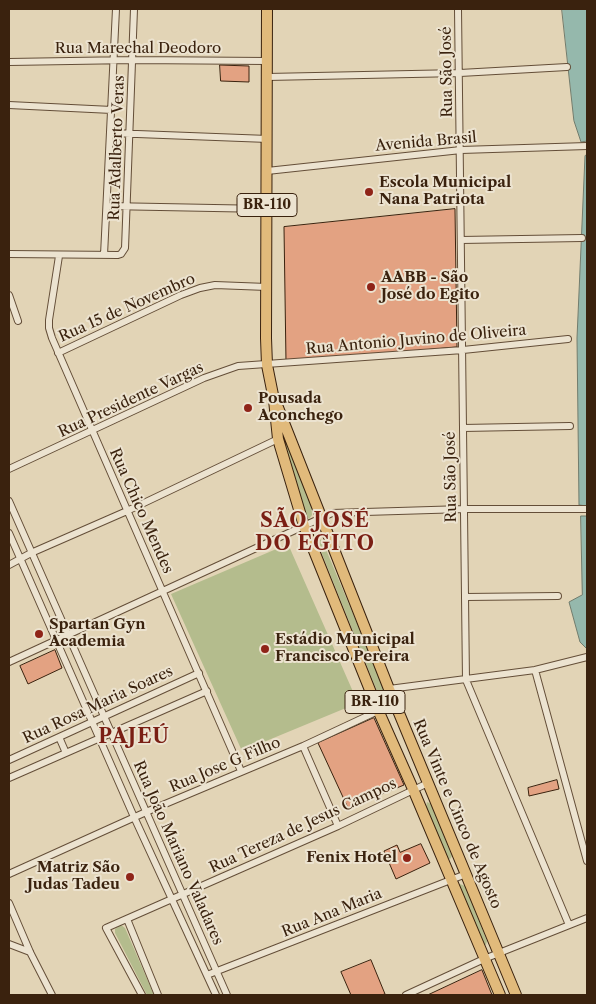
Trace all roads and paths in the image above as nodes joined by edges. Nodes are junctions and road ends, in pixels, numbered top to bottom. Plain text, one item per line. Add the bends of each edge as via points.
1 (116, 9) edge
2 (134, 9) edge
3 (267, 9) edge
4 (458, 9) edge
5 (132, 60) junction
6 (113, 61) junction
7 (267, 61) junction
8 (9, 62) edge
9 (568, 67) dead end
10 (460, 73) junction
11 (267, 77) junction
12 (9, 105) edge
13 (112, 110) junction
14 (111, 133) junction
15 (130, 134) junction
16 (268, 139) junction
17 (587, 146) edge
18 (461, 150) junction
19 (267, 171) junction
20 (107, 206) junction
21 (128, 206) junction
22 (268, 209) junction
23 (582, 238) dead end
24 (461, 240) junction
25 (9, 254) edge
26 (104, 255) junction
27 (59, 256) junction
28 (267, 287) junction
29 (9, 295) edge
30 (18, 321) dead end
31 (568, 339) dead end
32 (463, 350) junction
33 (58, 352) junction
34 (266, 364) junction
35 (274, 400) junction
36 (570, 426) dead end
37 (463, 428) junction
38 (92, 432) junction
39 (278, 439) junction
40 (9, 469) edge
41 (9, 501) edge
42 (464, 509) junction
43 (586, 509) edge
44 (127, 511) junction
45 (321, 518) junction
46 (304, 526) junction
47 (9, 533) edge
48 (31, 553) junction
49 (20, 560) junction
50 (9, 565) edge
51 (163, 592) junction
52 (558, 596) dead end
53 (466, 597) junction
54 (68, 635) junction
55 (56, 641) junction
56 (587, 657) edge
57 (9, 662) edge
58 (535, 670) junction
59 (199, 673) junction
60 (466, 680) junction
61 (389, 689) junction
62 (206, 691) junction
63 (395, 703) junction
64 (378, 710) junction
65 (103, 716) junction
66 (92, 722) junction
67 (111, 733) junction
68 (59, 736) junction
69 (100, 738) junction
70 (303, 746) junction
71 (66, 753) junction
72 (9, 760) edge
73 (241, 771) junction
74 (9, 778) edge
75 (428, 783) junction
76 (413, 789) junction
77 (146, 812) junction
78 (134, 817) junction
79 (338, 826) junction
80 (587, 861) edge
81 (9, 874) edge
82 (466, 874) junction
83 (451, 879) junction
84 (182, 895) junction
85 (172, 900) junction
86 (9, 903) edge
87 (587, 918) edge
88 (127, 919) junction
89 (569, 925) junction
90 (9, 944) edge
91 (30, 952) junction
92 (499, 953) junction
93 (484, 959) junction
94 (216, 972) junction
95 (207, 976) junction
96 (52, 995) edge
97 (142, 995) edge
98 (158, 995) edge
99 (216, 995) edge
100 (227, 995) edge
101 (406, 995) edge
102 (500, 995) edge
103 (516, 995) edge

1 - 6 street, Rua Adalberto Veras
2 - 5 street, Rua Adalberto Veras
3 - 7 main road, BR-110
4 - 10 street, Rua São José
5 - 6 street, Rua Marechal Deodoro
5 - 7 street, Rua Marechal Deodoro
5 - 15 street, Rua Adalberto Veras
6 - 8 street, Rua Marechal Deodoro
6 - 13 street, Rua Adalberto Veras
7 - 11 main road, BR-110
9 - 10 street
10 - 11 street
10 - 18 street, Rua São José
11 - 16 main road, BR-110
12 - 13 street
13 - 14 street, Rua Adalberto Veras
14 - 15 street
14 - 20 street, Rua Adalberto Veras
15 - 16 street
15 - 21 street, Rua Adalberto Veras
16 - 19 main road, BR-110
17 - 18 street, Avenida Brasil
18 - 19 street, Avenida Brasil
18 - 24 street, Rua São José
19 - 22 main road, BR-110
20 - 21 street
20 - 26 street, Rua Adalberto Veras
21 - 22 street
21 - 26 street, Rua Adalberto Veras via 124,252
22 - 28 main road, BR-110
23 - 24 street
24 - 32 street, Rua São José
25 - 27 street
26 - 27 street
27 - 33 street, Rua Chico Mendes via 49,328
28 - 33 street, Rua 15 de Novembro via 214,285 200,288
28 - 34 main road, BR-110
29 - 30 street
31 - 32 street, Rua Antonio Juvino de Oliveira
32 - 34 street, Rua Antonio Juvino de Oliveira
32 - 37 street, Rua São José
33 - 38 street, Rua Chico Mendes
34 - 35 main road, BR-110
34 - 38 street, Rua Presidente Vargas via 238,366 204,378
35 - 39 main road, Rua Vinte e Cinco de Agosto / BR-110
35 - 45 main road, Rua Vinte e Cinco de Agosto / BR-110
36 - 37 street
37 - 42 street, Rua São José
38 - 40 street, Rua Presidente Vargas
38 - 44 street, Rua Chico Mendes
39 - 44 street
39 - 46 main road, Rua Vinte e Cinco de Agosto / BR-110
41 - 48 street, Rua João Mariano Valadares
42 - 43 street
42 - 45 street via 332,514
42 - 53 street, Rua São José
44 - 48 street
44 - 51 street, Rua Chico Mendes
45 - 46 street
45 - 61 main road, Rua Vinte e Cinco de Agosto / BR-110
46 - 51 street
46 - 64 main road, Rua Vinte e Cinco de Agosto / BR-110
47 - 49 street, Rua João Mariano Valadares
48 - 49 street
48 - 54 street, Rua João Mariano Valadares
49 - 50 street
49 - 55 street, Rua João Mariano Valadares
51 - 54 street
51 - 59 street, Rua Chico Mendes
52 - 53 street
53 - 60 street, Rua São José
54 - 55 street
54 - 65 street, Rua João Mariano Valadares
55 - 57 street
55 - 66 street, Rua João Mariano Valadares
56 - 58 street
58 - 60 street
58 - 80 street
59 - 62 street, Rua Chico Mendes
59 - 65 street, Rua Rosa Maria Soares
60 - 61 street
60 - 89 street, Rua São José
61 - 63 main road, Rua Vinte e Cinco de Agosto / BR-110
62 - 67 street, Rua Rosa Maria Soares
62 - 73 street, Rua Chico Mendes
63 - 64 street, Rua Jose G Filho
63 - 75 main road, Rua Vinte e Cinco de Agosto / BR-110
64 - 70 street, Rua Jose G Filho
64 - 76 main road, Rua Vinte e Cinco de Agosto / BR-110
65 - 66 street, Rua Rosa Maria Soares
65 - 67 street, Rua João Mariano Valadares
66 - 68 street, Rua Rosa Maria Soares
66 - 69 street, Rua João Mariano Valadares
67 - 69 street, Rua Rosa Maria Soares
67 - 77 street, Rua João Mariano Valadares
68 - 71 street
68 - 72 street, Rua Rosa Maria Soares
69 - 71 street, Rua Rosa Maria Soares
69 - 78 street, Rua João Mariano Valadares
70 - 73 street, Rua Jose G Filho
70 - 79 street
71 - 74 street, Rua Rosa Maria Soares
73 - 77 street, Rua Jose G Filho
75 - 76 street, Rua Tereza de Jesus Campos
75 - 82 main road, Rua Vinte e Cinco de Agosto / BR-110
76 - 79 street, Rua Tereza de Jesus Campos
76 - 83 main road, Rua Vinte e Cinco de Agosto / BR-110
77 - 78 street, Rua Jose G Filho
77 - 84 street, Rua João Mariano Valadares
78 - 81 street, Rua Jose G Filho
78 - 85 street, Rua João Mariano Valadares
79 - 84 street, Rua Tereza de Jesus Campos
82 - 83 street, Rua Ana Maria
82 - 92 main road, Rua Vinte e Cinco de Agosto / BR-110
83 - 93 main road, Rua Vinte e Cinco de Agosto / BR-110
83 - 94 street, Rua Ana Maria
84 - 85 street, Rua Tereza de Jesus Campos
84 - 94 street, Rua João Mariano Valadares
85 - 88 street, Rua Tereza de Jesus Campos
85 - 95 street, Rua João Mariano Valadares
86 - 91 street
87 - 89 street
88 - 97 street, Rua Tereza de Jesus Campos via 106,928
88 - 98 street
89 - 92 street
90 - 91 street
91 - 96 street
92 - 93 street
92 - 103 main road, Rua Vinte e Cinco de Agosto / BR-110
93 - 101 street
93 - 102 main road, Rua Vinte e Cinco de Agosto / BR-110
94 - 95 street, Rua Ana Maria
94 - 100 street, Rua João Mariano Valadares
95 - 99 street, Rua João Mariano Valadares

